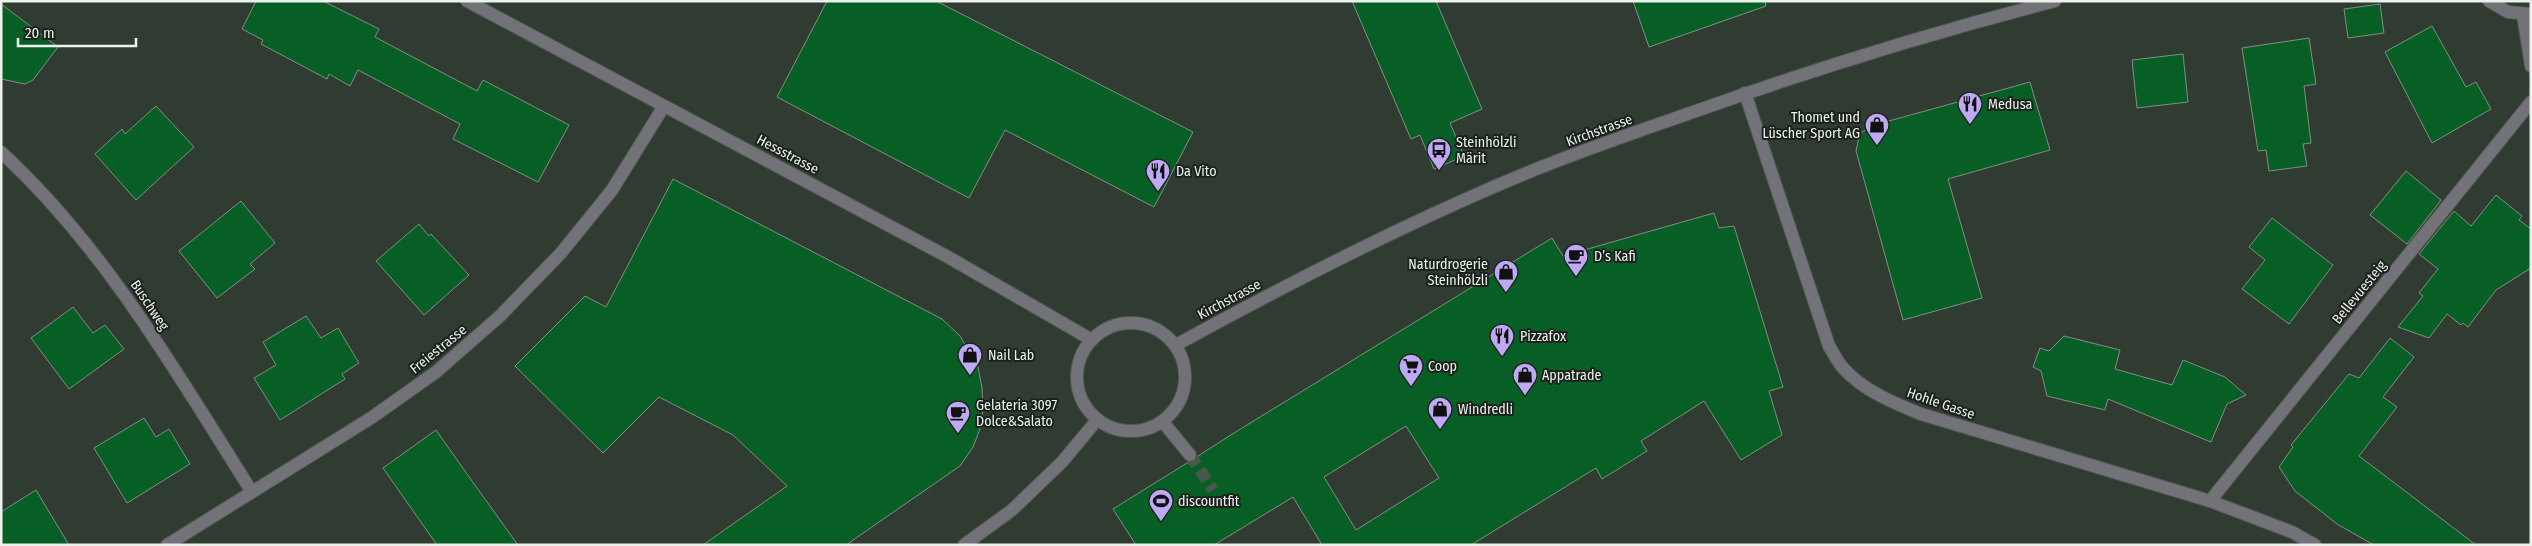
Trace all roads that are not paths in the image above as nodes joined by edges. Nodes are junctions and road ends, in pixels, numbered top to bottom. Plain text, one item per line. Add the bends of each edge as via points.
1 (467, 1) edge
2 (2055, 1) edge
3 (2488, 1) edge
4 (2527, 14) edge
5 (2531, 66) edge
6 (1745, 93) junction
7 (2531, 102) edge
8 (664, 106) junction
9 (1, 152) edge
10 (1092, 340) junction
11 (1176, 345) junction
12 (1097, 420) junction
13 (1163, 422) junction
14 (1190, 455) tunnel mouth
15 (252, 492) junction
16 (2210, 501) junction
17 (167, 545) edge
18 (964, 545) edge
19 (2314, 545) edge

1 - 8 street, Hessstrasse
2 - 6 street, Kirchstrasse via 1946,30
3 - 4 street via 2508,12
4 - 5 street
6 - 11 street, Kirchstrasse via 1570,156 1448,207 1330,263
6 - 16 street, Hohle Gasse via 1829,346 1844,369 1885,399 1921,414
7 - 16 street, Bellevuesteig
8 - 10 street, Hessstrasse via 948,257
8 - 15 street, Freiestrasse via 612,190 561,253 500,316 436,372 371,418
9 - 15 street, Buschweg via 74,228 112,276
10 - 11 street via 1112,327 1135,323 1151,326
10 - 12 street via 1082,354 1077,372 1078,390 1085,407
11 - 13 street via 1186,378 1183,395
12 - 13 street via 1112,429 1130,432 1147,430
12 - 18 street via 1062,462 1012,510
13 - 14 street
15 - 17 street, Freiestrasse
16 - 19 street, Hohle Gasse via 2292,532

